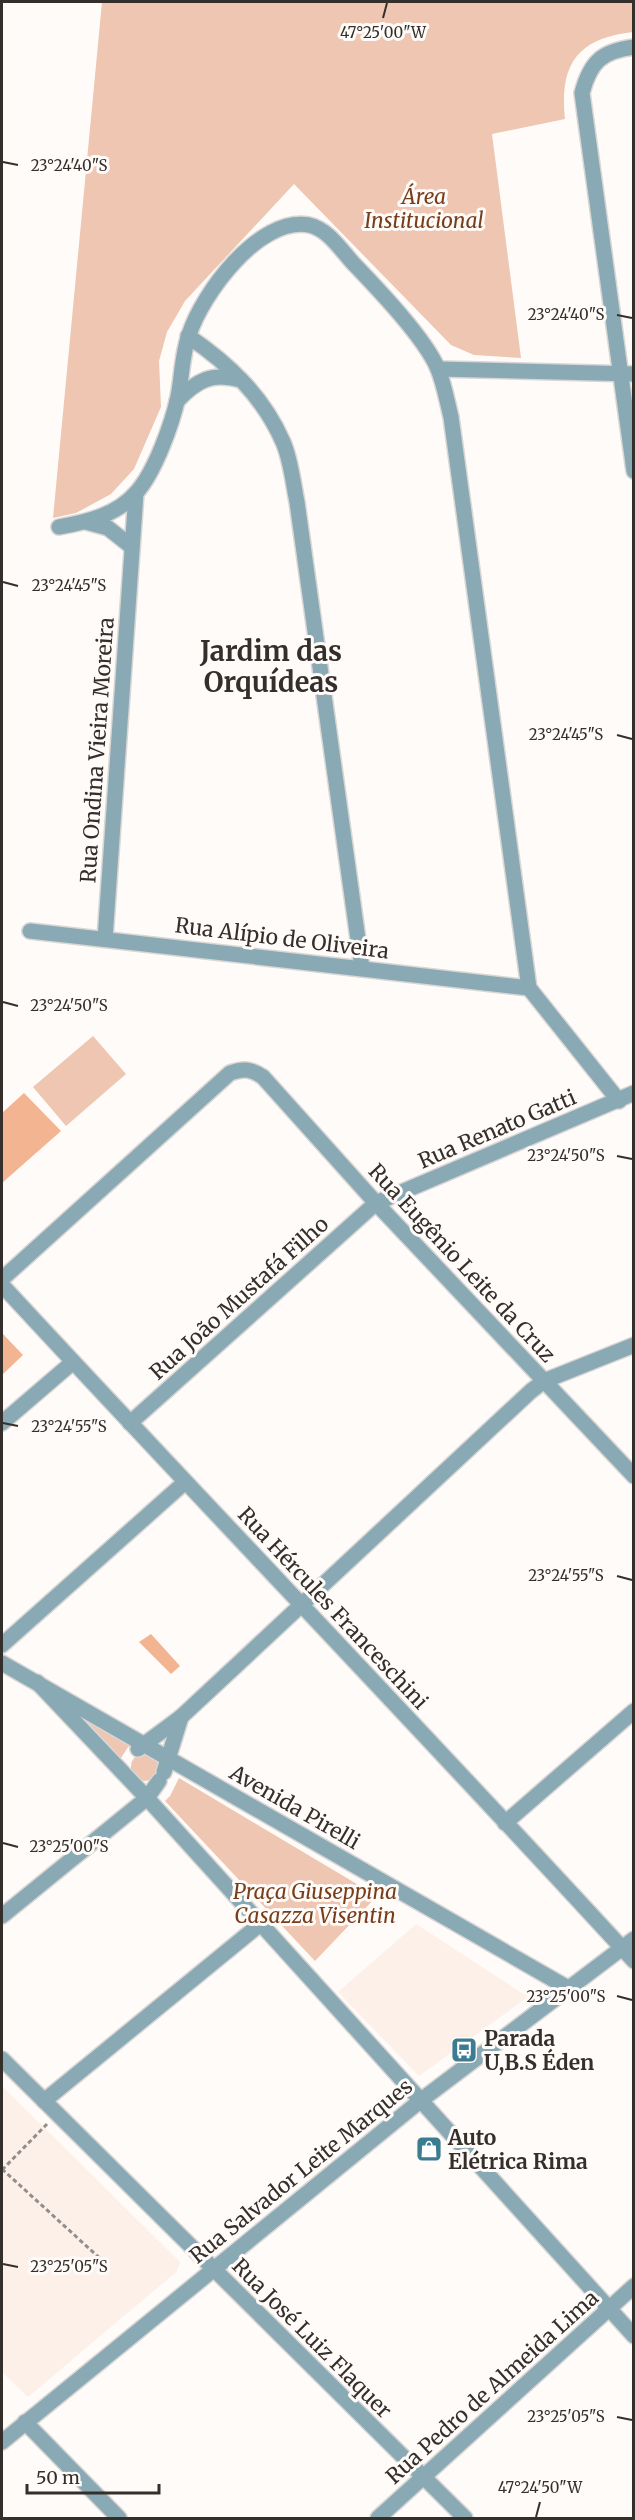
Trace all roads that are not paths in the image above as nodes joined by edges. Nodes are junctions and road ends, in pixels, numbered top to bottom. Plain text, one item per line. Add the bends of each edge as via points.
1 (633, 47) edge
2 (188, 336) junction
3 (438, 369) junction
4 (627, 374) edge
5 (241, 380) junction
6 (177, 400) junction
7 (633, 471) edge
8 (136, 493) junction
9 (86, 522) junction
10 (59, 527) dead end
11 (132, 547) junction
12 (30, 931) dead end
13 (105, 939) junction
14 (362, 968) junction
15 (529, 988) junction
16 (633, 1093) edge
17 (619, 1101) junction
18 (376, 1203) junction
19 (2, 1279) edge
20 (2, 1285) edge
21 (633, 1345) edge
22 (73, 1362) junction
23 (544, 1381) junction
24 (2, 1423) edge
25 (130, 1423) junction
26 (633, 1476) edge
27 (184, 1483) junction
28 (303, 1603) junction
29 (2, 1645) edge
30 (2, 1663) edge
31 (37, 1682) junction
32 (633, 1711) edge
33 (181, 1717) junction
34 (154, 1760) junction
35 (131, 1781) junction
36 (147, 1798) junction
37 (505, 1823) junction
38 (2, 1916) edge
39 (259, 1925) junction
40 (627, 1943) edge
41 (633, 1961) edge
42 (568, 1988) junction
43 (2, 2060) edge
44 (44, 2101) junction
45 (420, 2101) junction
46 (213, 2269) junction
47 (633, 2286) edge
48 (608, 2310) junction
49 (633, 2337) edge
50 (25, 2422) junction
51 (2, 2442) edge
52 (423, 2477) junction
53 (118, 2518) edge
54 (378, 2518) edge
55 (465, 2518) edge

1 - 4 street via 606,54 594,63 582,93
2 - 3 street via 207,296 236,261 276,230 309,225 324,232 378,289
2 - 5 street via 223,360
2 - 6 street
3 - 4 street
3 - 15 street via 451,417
4 - 7 street
5 - 6 street via 209,376 193,384
5 - 14 street via 259,399 284,444 297,502
6 - 8 street via 158,452
8 - 9 street via 112,512
8 - 11 street, Rua Ondina Vieira Moreira
9 - 10 street
9 - 11 street via 108,528
11 - 13 street, Rua Ondina Vieira Moreira
12 - 13 street, Rua Alípio de Oliveira
13 - 14 street, Rua Alípio de Oliveira
14 - 15 street, Rua Alípio de Oliveira
15 - 17 street
16 - 17 street, Rua Renato Gatti
17 - 18 street, Rua Renato Gatti
18 - 19 street, Rua Eugênio Leite da Cruz via 263,1077 242,1068 230,1073
18 - 23 street, Rua Eugênio Leite da Cruz
18 - 25 street, Rua João Mustafá Filho
20 - 22 street, Rua Hércules Franceschini
21 - 23 street
22 - 24 street
22 - 25 street, Rua Hércules Franceschini
23 - 26 street, Rua Eugênio Leite da Cruz
23 - 28 street
25 - 27 street, Rua Hércules Franceschini
27 - 28 street, Rua Hércules Franceschini
27 - 29 street
28 - 33 street
28 - 37 street, Rua Hércules Franceschini
30 - 31 street, Avenida Pirelli
31 - 34 street, Avenida Pirelli
31 - 35 street
32 - 37 street
33 - 34 street
33 - 34 street
34 - 35 street via 150,1786
34 - 35 street via 127,1762 126,1772
34 - 36 street
34 - 42 street, Avenida Pirelli
35 - 36 street
36 - 38 street
36 - 39 street
37 - 40 street, Rua Hércules Franceschini
39 - 44 street
39 - 45 street
40 - 41 street, Rua Hércules Franceschini
40 - 42 street, Rua Salvador Leite Marques
42 - 45 street, Rua Salvador Leite Marques
43 - 44 street, Rua José Luiz Flaquer
44 - 46 street, Rua José Luiz Flaquer
45 - 46 street, Rua Salvador Leite Marques
45 - 48 street
46 - 50 street, Rua Salvador Leite Marques
46 - 52 street, Rua José Luiz Flaquer
47 - 48 street, Rua Pedro de Almeida Lima
48 - 49 street
48 - 52 street, Rua Pedro de Almeida Lima
50 - 51 street, Rua Salvador Leite Marques
50 - 53 street
52 - 54 street, Rua Pedro de Almeida Lima
52 - 55 street, Rua José Luiz Flaquer

